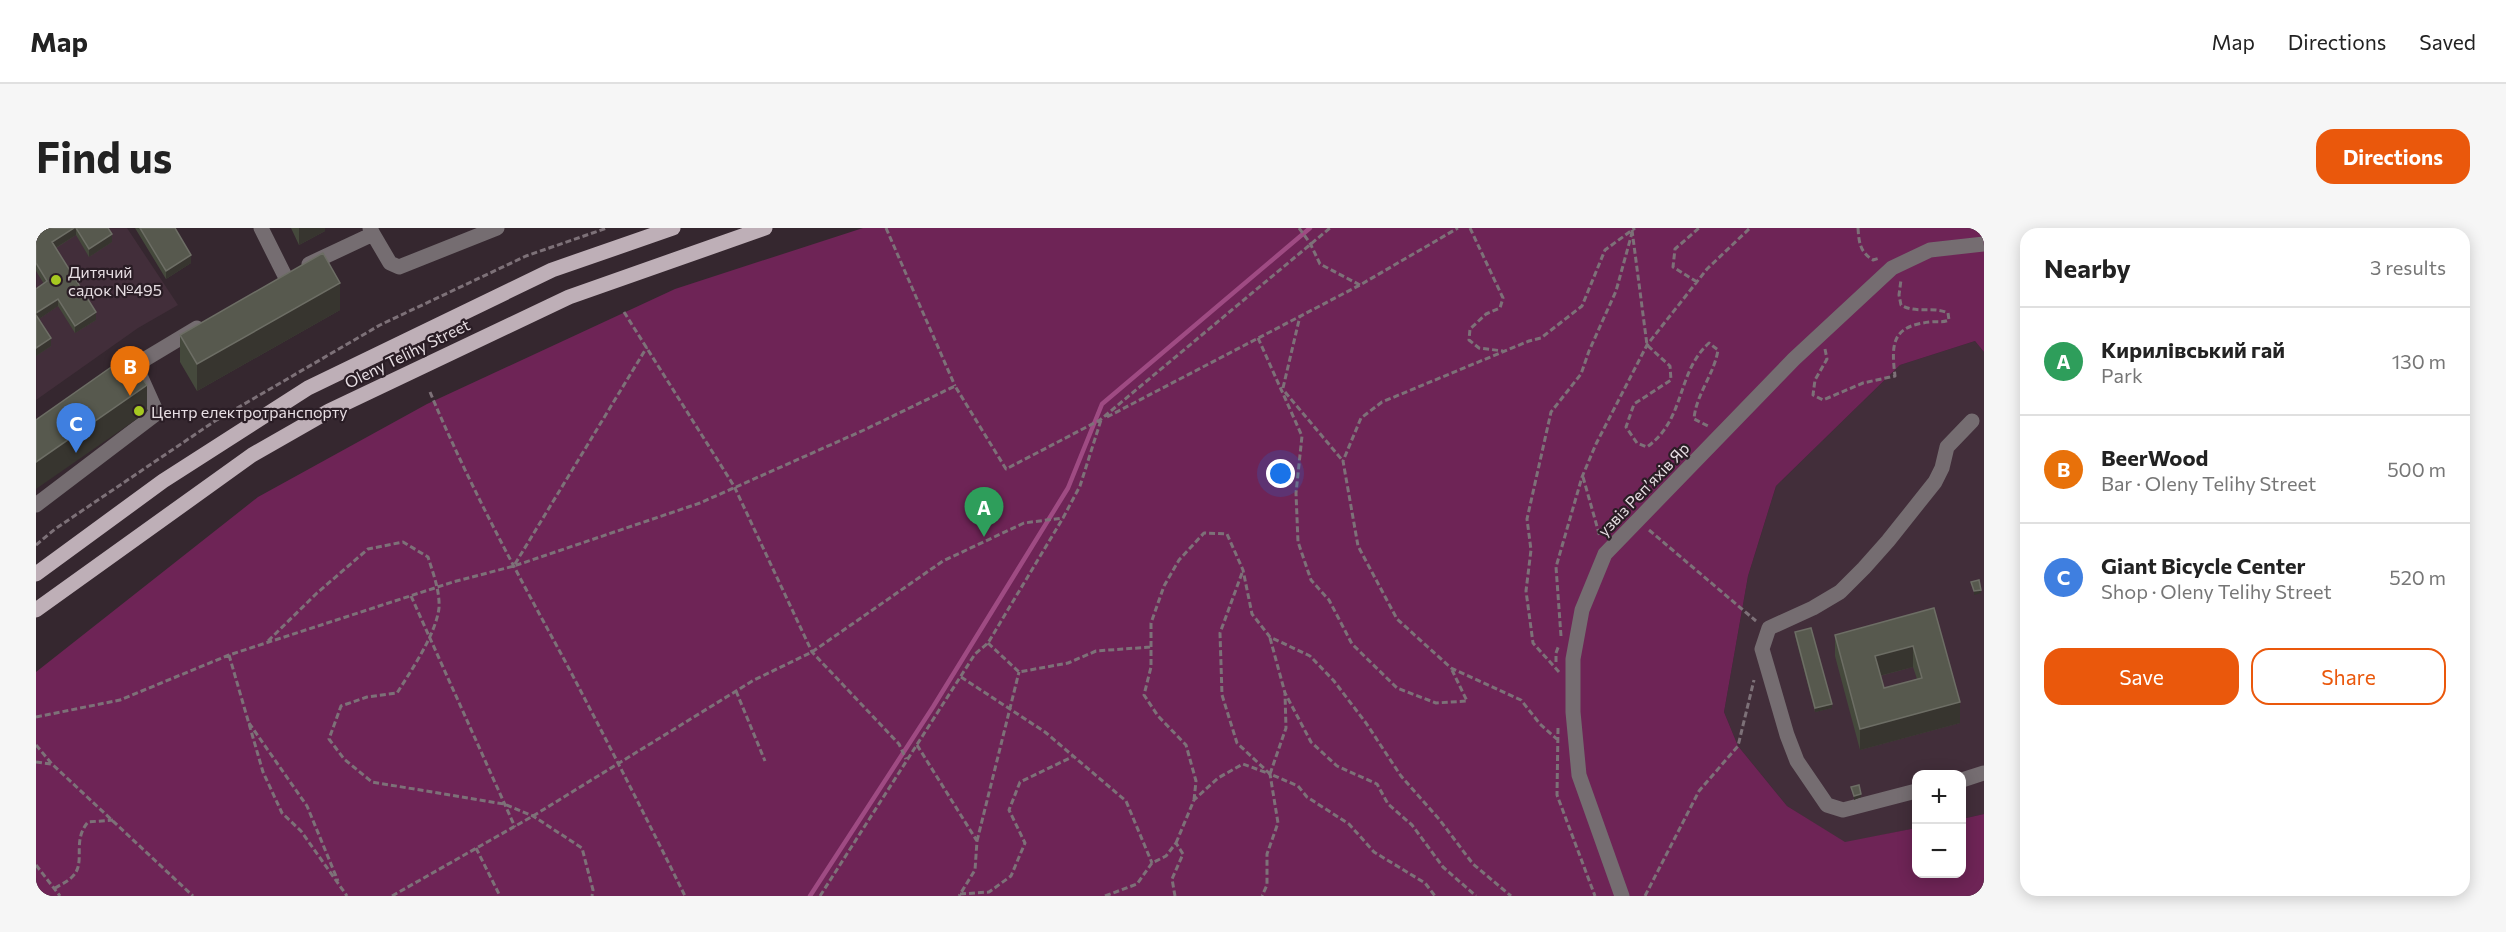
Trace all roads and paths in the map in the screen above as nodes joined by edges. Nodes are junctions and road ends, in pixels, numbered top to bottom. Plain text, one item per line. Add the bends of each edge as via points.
1 (261, 228) edge
2 (497, 228) edge
3 (673, 228) edge
4 (765, 228) edge
5 (886, 228) edge
6 (1299, 228) edge
7 (1330, 228) edge
8 (1458, 228) edge
9 (1470, 228) edge
10 (1699, 228) edge
11 (1750, 228) edge
12 (1858, 228) edge
13 (1634, 229) edge
14 (371, 231) edge
15 (1310, 242) junction
16 (1984, 244) edge
17 (1883, 257) dead end
18 (1906, 261) junction
19 (1697, 282) junction
20 (1360, 285) junction
21 (624, 312) dead end
22 (1300, 316) junction
23 (205, 323) edge
24 (1258, 338) junction
25 (1647, 345) junction
26 (1817, 345) dead end
27 (647, 347) junction
28 (1504, 351) junction
29 (135, 364) junction
30 (108, 383) edge
31 (955, 386) junction
32 (1283, 390) junction
33 (430, 392) dead end
34 (1100, 420) junction
35 (1972, 421) dead end
36 (1711, 426) dead end
37 (1343, 461) junction
38 (1582, 477) junction
39 (734, 486) junction
40 (36, 505) edge
41 (1062, 518) junction
42 (1636, 519) junction
43 (1605, 554) junction
44 (514, 566) junction
45 (1243, 570) junction
46 (36, 574) edge
47 (437, 587) junction
48 (411, 596) junction
49 (36, 610) edge
50 (1755, 620) dead end
51 (429, 635) junction
52 (1270, 638) junction
53 (266, 643) junction
54 (988, 643) junction
55 (1151, 647) junction
56 (1762, 649) junction
57 (812, 652) junction
58 (229, 655) junction
59 (1451, 668) junction
60 (1019, 672) junction
61 (960, 677) junction
62 (736, 691) junction
63 (1285, 693) junction
64 (1010, 709) junction
65 (36, 717) edge
66 (1558, 718) dead end
67 (247, 720) junction
68 (1558, 740) junction
69 (36, 745) edge
70 (917, 745) junction
71 (1072, 756) junction
72 (907, 760) junction
73 (765, 761) dead end
74 (36, 762) edge
75 (52, 764) junction
76 (619, 764) junction
77 (1984, 773) edge
78 (1269, 774) junction
79 (1966, 779) edge
80 (1912, 793) edge
81 (1194, 800) junction
82 (504, 804) junction
83 (533, 816) junction
84 (113, 820) junction
85 (515, 827) junction
86 (977, 841) junction
87 (1176, 843) junction
88 (476, 848) junction
89 (1152, 863) junction
90 (36, 865) edge
91 (340, 885) junction
92 (55, 888) junction
93 (960, 895) edge
94 (60, 896) edge
95 (193, 896) edge
96 (347, 896) edge
97 (392, 896) edge
98 (500, 896) edge
99 (592, 896) edge
100 (685, 896) edge
101 (820, 896) edge
102 (1105, 896) edge
103 (1175, 896) edge
104 (1262, 896) edge
105 (1435, 896) edge
106 (1476, 896) edge
107 (1510, 896) edge
108 (1595, 896) edge
109 (1622, 896) edge
110 (1645, 896) edge

1 - 14 lane via 280,278
2 - 14 lane via 399,267 390,263
3 - 46 main road, Oleny Telihy Street via 552,270 308,388 163,481
4 - 49 main road, Oleny Telihy Street via 569,297 329,411 252,455
5 - 31 path
6 - 15 path
7 - 15 path
8 - 20 path
9 - 28 path via 1503,298 1500,308 1470,328 1469,340 1479,348
10 - 19 path via 1675,249 1673,267
11 - 19 path
12 - 17 path via 1864,255 1873,260
13 - 25 path
13 - 28 path via 1605,250 1582,306 1541,338
13 - 38 path via 1616,291 1581,374 1551,412 1527,519 1531,550 1526,591 1533,643 1557,673 1556,653 1561,639 1556,567
15 - 20 path via 1320,264
15 - 34 path
16 - 18 lane, узвіз Репʼяхів Яр via 1930,250
18 - 26 path via 1899,295 1901,305 1909,310 1938,309 1948,313 1949,320 1910,326 1895,338 1895,376 1863,383 1823,400 1813,394 1815,380 1827,359 1825,348
18 - 42 lane, узвіз Репʼяхів Яр via 1892,268 1794,359
19 - 25 path
20 - 22 path
21 - 27 path
22 - 24 path
22 - 32 path
23 - 29 lane
24 - 32 path
24 - 34 path
25 - 36 path via 1670,366 1671,380 1634,404 1626,427 1637,443 1647,447 1660,437 1671,421 1696,355 1709,343 1718,350 1716,363 1695,406 1694,419
25 - 38 path
27 - 39 path
27 - 44 path
28 - 37 path via 1382,402 1361,418
29 - 30 lane
29 - 40 lane via 157,413
31 - 34 path via 1006,469
31 - 39 path
32 - 37 path
32 - 59 path via 1302,436 1296,493 1298,542 1311,580 1329,600 1353,644 1397,688 1436,702 1467,701
33 - 44 path
34 - 41 path via 1080,486
35 - 56 lane via 1947,447 1935,482 1870,561 1840,592 1769,628
37 - 59 path via 1358,546 1397,619
38 - 43 path
39 - 44 path via 700,503
39 - 57 path
41 - 54 path
41 - 57 path via 1024,523 943,561
42 - 43 lane, узвіз Репʼяхів Яр
42 - 50 path
43 - 109 lane, узвіз Репʼяхів Яр via 1582,610 1573,659 1572,712 1579,775
44 - 47 path
44 - 76 path
45 - 52 path via 1252,614
45 - 55 path via 1227,534 1204,532 1179,560 1164,586 1151,623
45 - 78 path via 1220,633 1222,695 1237,743
47 - 48 path
47 - 51 path via 439,609
47 - 53 path via 428,557 403,542 368,549
48 - 51 path
48 - 53 path
51 - 82 path
51 - 82 path via 423,653 397,693 341,706 329,739 344,759 372,782
52 - 63 path
52 - 107 path via 1310,656 1334,681 1401,776 1473,864
53 - 58 path
54 - 60 path
54 - 61 path via 975,654
55 - 60 path via 1096,651 1068,663
55 - 81 path via 1151,668 1144,695 1186,745 1196,781
56 - 80 lane via 1797,761 1827,805 1844,810
56 - 110 path via 1738,746 1699,790
57 - 62 path
57 - 72 path via 899,744
58 - 65 path via 120,700
58 - 67 path
59 - 68 path via 1521,700
60 - 64 path
61 - 64 path
61 - 70 path
62 - 73 path
62 - 76 path
63 - 78 path via 1286,728
63 - 106 path via 1311,742 1337,766 1377,784 1388,804 1412,825 1443,867
64 - 71 path
64 - 86 path
66 - 68 path
67 - 91 path via 308,806
67 - 91 path via 263,772 282,813 301,831
68 - 108 path via 1557,795
69 - 75 path
70 - 72 path
70 - 86 path
71 - 89 path via 1126,801
71 - 93 path via 1020,782 1009,810 1025,843 1011,876 989,892
72 - 101 path
74 - 75 path
75 - 84 path
76 - 83 path
76 - 100 path
77 - 79 lane
78 - 81 path via 1243,764 1218,778
78 - 104 path via 1278,823 1267,854 1267,885
78 - 105 path via 1298,786 1307,797 1349,824 1374,852 1425,883
81 - 87 path
82 - 83 path
82 - 85 path
83 - 85 path
83 - 99 path via 582,848
84 - 92 path via 88,822 78,842 80,859 74,876
84 - 95 path
85 - 88 path
86 - 93 path via 975,870
87 - 89 path via 1166,856
87 - 103 path via 1184,854 1173,879
88 - 97 path
88 - 98 path
89 - 102 path via 1137,884
90 - 92 path
91 - 96 path
92 - 94 path

